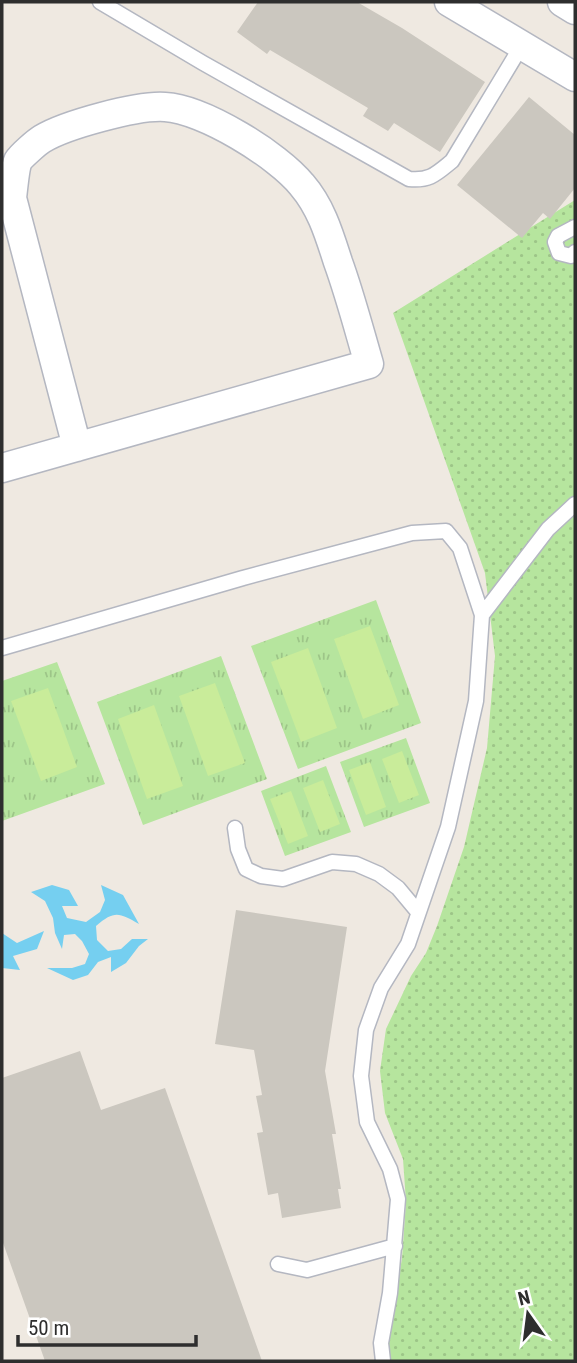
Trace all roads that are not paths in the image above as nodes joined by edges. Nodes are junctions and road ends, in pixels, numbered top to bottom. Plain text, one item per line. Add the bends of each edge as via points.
1 (100, 2) edge
2 (449, 2) edge
3 (562, 2) edge
4 (575, 9) edge
5 (522, 45) junction
6 (575, 77) edge
7 (575, 227) edge
8 (575, 252) edge
9 (76, 447) junction
10 (2, 468) edge
11 (575, 503) edge
12 (482, 615) junction
13 (2, 648) edge
14 (235, 828) dead end
15 (418, 912) junction
16 (395, 1246) junction
17 (278, 1264) dead end
18 (383, 1361) edge

1 - 5 lane via 409,179 425,181 452,161
2 - 5 street
3 - 4 street
5 - 6 street
7 - 8 lane via 555,242 559,253 571,256
9 - 9 street via 369,364 329,233 302,184 242,137 203,116 166,107 131,110 71,126 40,140 18,162 12,198
9 - 10 street
11 - 12 lane via 548,529
12 - 13 lane via 460,548 446,531 412,533
12 - 15 lane via 476,701 448,827
14 - 15 lane via 246,869 261,876 283,880 332,862 356,864 398,888
15 - 16 lane via 408,944 381,988 366,1030 361,1076 367,1122 390,1169 398,1199
16 - 17 lane via 307,1270
16 - 18 lane via 381,1343

